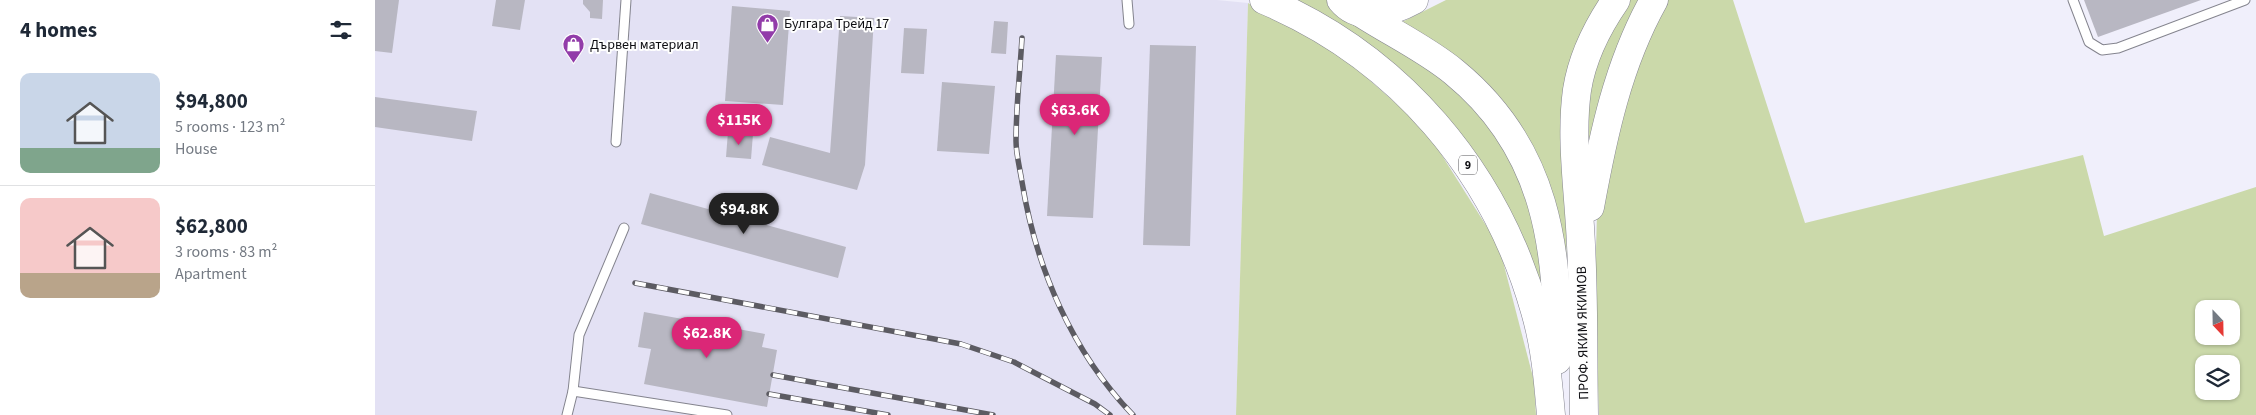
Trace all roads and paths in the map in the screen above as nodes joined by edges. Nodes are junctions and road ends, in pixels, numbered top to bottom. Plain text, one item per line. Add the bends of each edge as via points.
1 (626, 0) edge
2 (1127, 0) edge
3 (1264, 0) edge
4 (1414, 0) edge
5 (1616, 0) edge
6 (1654, 0) edge
7 (2073, 0) edge
8 (2245, 0) edge
9 (1351, 7) edge
10 (1129, 24) dead end
11 (616, 142) dead end
12 (624, 228) dead end
13 (1581, 250) junction
14 (573, 391) junction
15 (567, 415) edge
16 (727, 415) edge
17 (1551, 415) edge
18 (1556, 415) edge
19 (1584, 415) edge

1 - 11 lane
2 - 10 lane
3 - 17 highway, 9 via 1331,33 1368,60 1403,90 1465,159 1508,236 1535,311 1548,373
4 - 9 highway via 1378,13
5 - 13 highway via 1593,41 1577,89
6 - 13 highway via 1639,27 1617,87 1601,144
7 - 8 lane via 2089,42 2102,50 2118,48
9 - 18 highway via 1455,72 1505,128 1524,160 1545,213 1555,268 1558,321
12 - 14 lane via 579,335
13 - 19 highway, ПРОФ. ЯКИМ ЯКИМОВ
14 - 15 lane
14 - 16 lane

